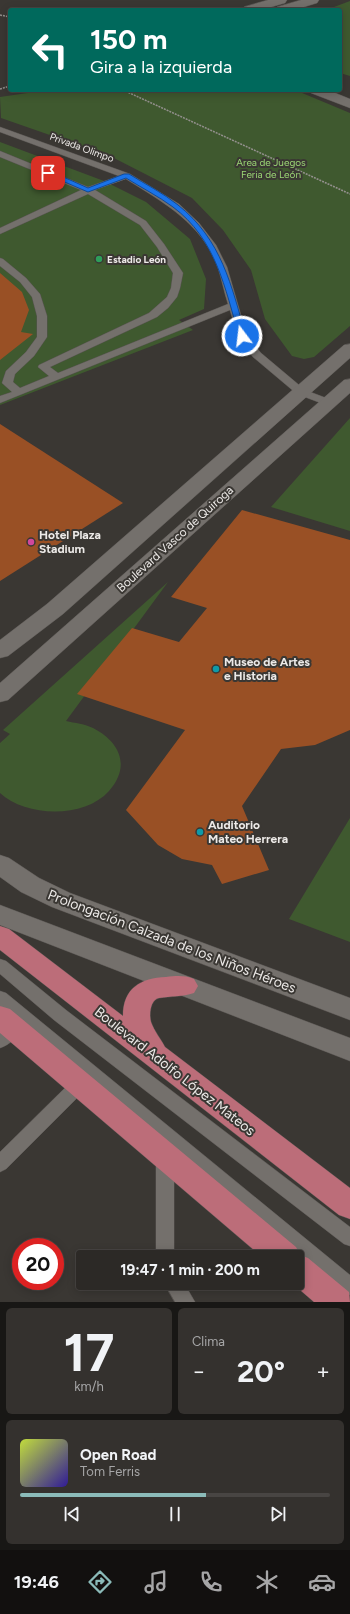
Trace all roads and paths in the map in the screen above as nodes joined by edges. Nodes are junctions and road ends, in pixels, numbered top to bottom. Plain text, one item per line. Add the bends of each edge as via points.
1 (281, 0) edge
2 (313, 0) edge
3 (255, 8) edge
4 (287, 8) edge
5 (127, 92) edge
6 (321, 92) edge
7 (350, 104) edge
8 (0, 129) edge
9 (0, 154) edge
10 (127, 176) junction
11 (88, 190) junction
12 (350, 194) edge
13 (0, 231) edge
14 (0, 261) edge
15 (234, 305) junction
16 (350, 349) edge
17 (30, 354) junction
18 (43, 367) junction
19 (57, 377) junction
20 (350, 384) edge
21 (19, 392) junction
22 (301, 392) junction
23 (0, 400) edge
24 (330, 403) junction
25 (0, 651) edge
26 (0, 695) edge
27 (0, 864) edge
28 (0, 915) edge
29 (0, 936) edge
30 (0, 965) edge
31 (184, 986) junction
32 (0, 996) edge
33 (350, 1009) edge
34 (5, 1029) edge
35 (350, 1050) edge
36 (155, 1056) junction
37 (80, 1084) junction
38 (165, 1156) junction
39 (0, 1164) edge
40 (350, 1206) edge
41 (350, 1238) edge
42 (165, 1250) edge
43 (276, 1250) edge
44 (304, 1274) edge
45 (350, 1286) edge
46 (178, 1290) edge
47 (186, 1302) edge
48 (338, 1302) edge

1 - 3 street
2 - 4 street
5 - 12 path
6 - 7 street
8 - 10 lane, Privada Olimpo
9 - 11 lane
10 - 11 lane
10 - 15 lane, Privada Olimpo via 176,206 196,225 211,245 222,267
11 - 13 lane
11 - 18 lane via 143,223 178,273 175,293 167,305 153,315
14 - 17 lane via 23,280 37,296 42,316 42,337
15 - 19 lane
15 - 22 lane, Privada Olimpo via 242,336 257,355
16 - 22 street
17 - 18 lane
17 - 21 lane via 10,373 7,382
18 - 19 lane
19 - 21 lane
20 - 24 street, Boulevard Vasco de Quiroga
21 - 23 lane
22 - 24 lane, Privada Olimpo
22 - 25 street via 55,609
24 - 26 street, Boulevard Vasco de Quiroga
27 - 33 street, Prolongación Calzada de los Niños Héroes via 30,885 61,900
28 - 31 street
29 - 36 main road, Boulevard Adolfo López Mateos
30 - 41 lane via 60,1015
31 - 35 street
31 - 36 main road via 152,988 142,995 137,1009 137,1022
32 - 45 lane
34 - 37 main road
36 - 40 main road, Boulevard Adolfo López Mateos
37 - 38 main road
37 - 39 lane
38 - 42 lane
38 - 43 main road
44 - 48 main road
46 - 47 lane

